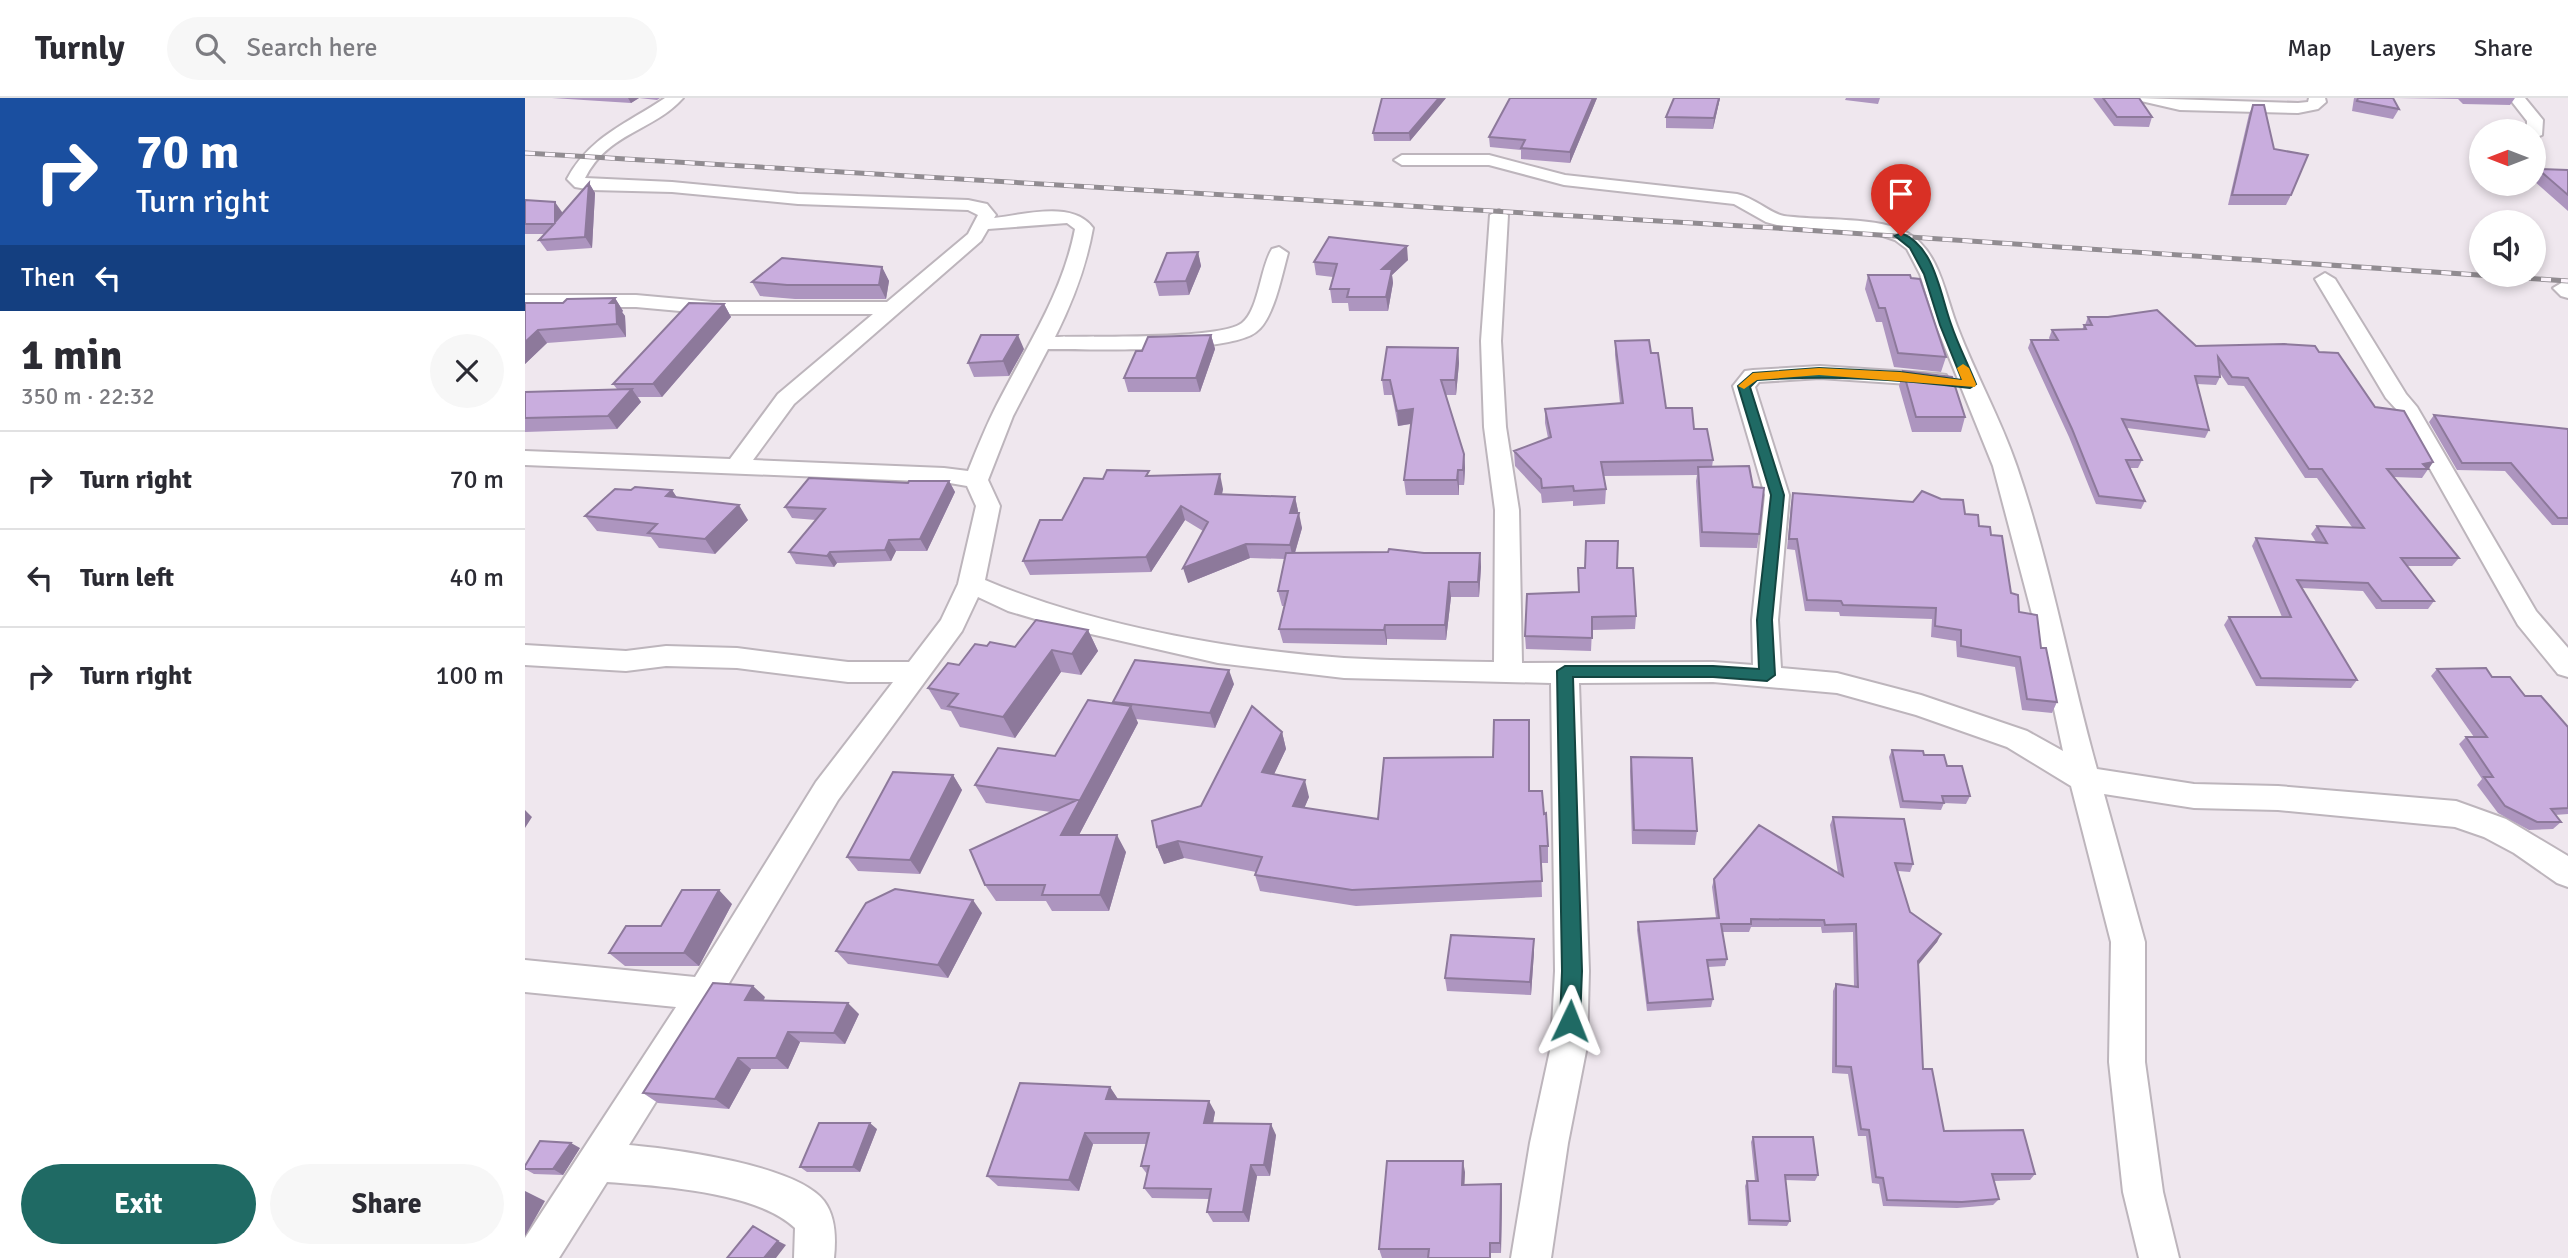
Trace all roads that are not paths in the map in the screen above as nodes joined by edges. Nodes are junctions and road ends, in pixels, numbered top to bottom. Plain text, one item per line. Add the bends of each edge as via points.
1 (675, 98) edge
2 (2146, 98) edge
3 (2317, 98) edge
4 (2517, 98) edge
5 (2533, 119) edge
6 (1402, 160) dead end
7 (1499, 215) dead end
8 (984, 224) junction
9 (1279, 253) dead end
10 (2325, 279) dead end
11 (525, 301) edge
12 (891, 309) junction
13 (1042, 343) junction
14 (1970, 384) junction
15 (525, 458) edge
16 (739, 465) junction
17 (976, 480) junction
18 (971, 584) junction
19 (525, 655) edge
20 (2568, 667) edge
21 (915, 671) junction
22 (1565, 671) junction
23 (1508, 673) junction
24 (1767, 675) junction
25 (2085, 779) junction
26 (2568, 873) edge
27 (525, 976) edge
28 (704, 994) junction
29 (597, 1162) junction
30 (536, 1258) edge
31 (814, 1258) edge
32 (1531, 1258) edge
33 (2159, 1258) edge

1 - 8 street via 603,146 576,179 581,183 798,200 968,205 987,215
2 - 3 street via 2180,105 2290,108 2313,106
4 - 5 street
6 - 14 street via 1489,160 1564,180 1737,200 1783,221 1882,230 1901,236 1915,246 1930,274
7 - 23 street via 1491,341 1507,510
8 - 12 street via 975,237
8 - 13 street via 1069,217 1084,228 1057,316
9 - 13 street via 1257,314 1249,328 1238,334 1210,339
10 - 20 street via 2406,407 2527,618
11 - 12 street
12 - 16 street via 786,399
13 - 17 street via 991,440
14 - 24 street via 1819,372 1753,376 1744,386 1777,495 1765,620
14 - 25 street via 2008,478 2056,648
15 - 16 street
16 - 17 street
17 - 18 street via 988,506
18 - 21 street via 953,624
18 - 23 street via 1069,620 1218,653 1344,668
19 - 21 street via 626,660 737,658 848,671
21 - 28 street via 827,791
22 - 23 street
22 - 24 street
22 - 32 street via 1572,971 1569,1046
24 - 25 street via 1837,683 1921,706 2017,739
25 - 26 street via 2194,796 2278,798 2456,814 2495,828
25 - 33 street via 2128,942 2127,1062 2143,1192
27 - 28 street
28 - 29 street
29 - 30 street
29 - 31 street via 691,1169 746,1181 793,1202 810,1216 816,1234

